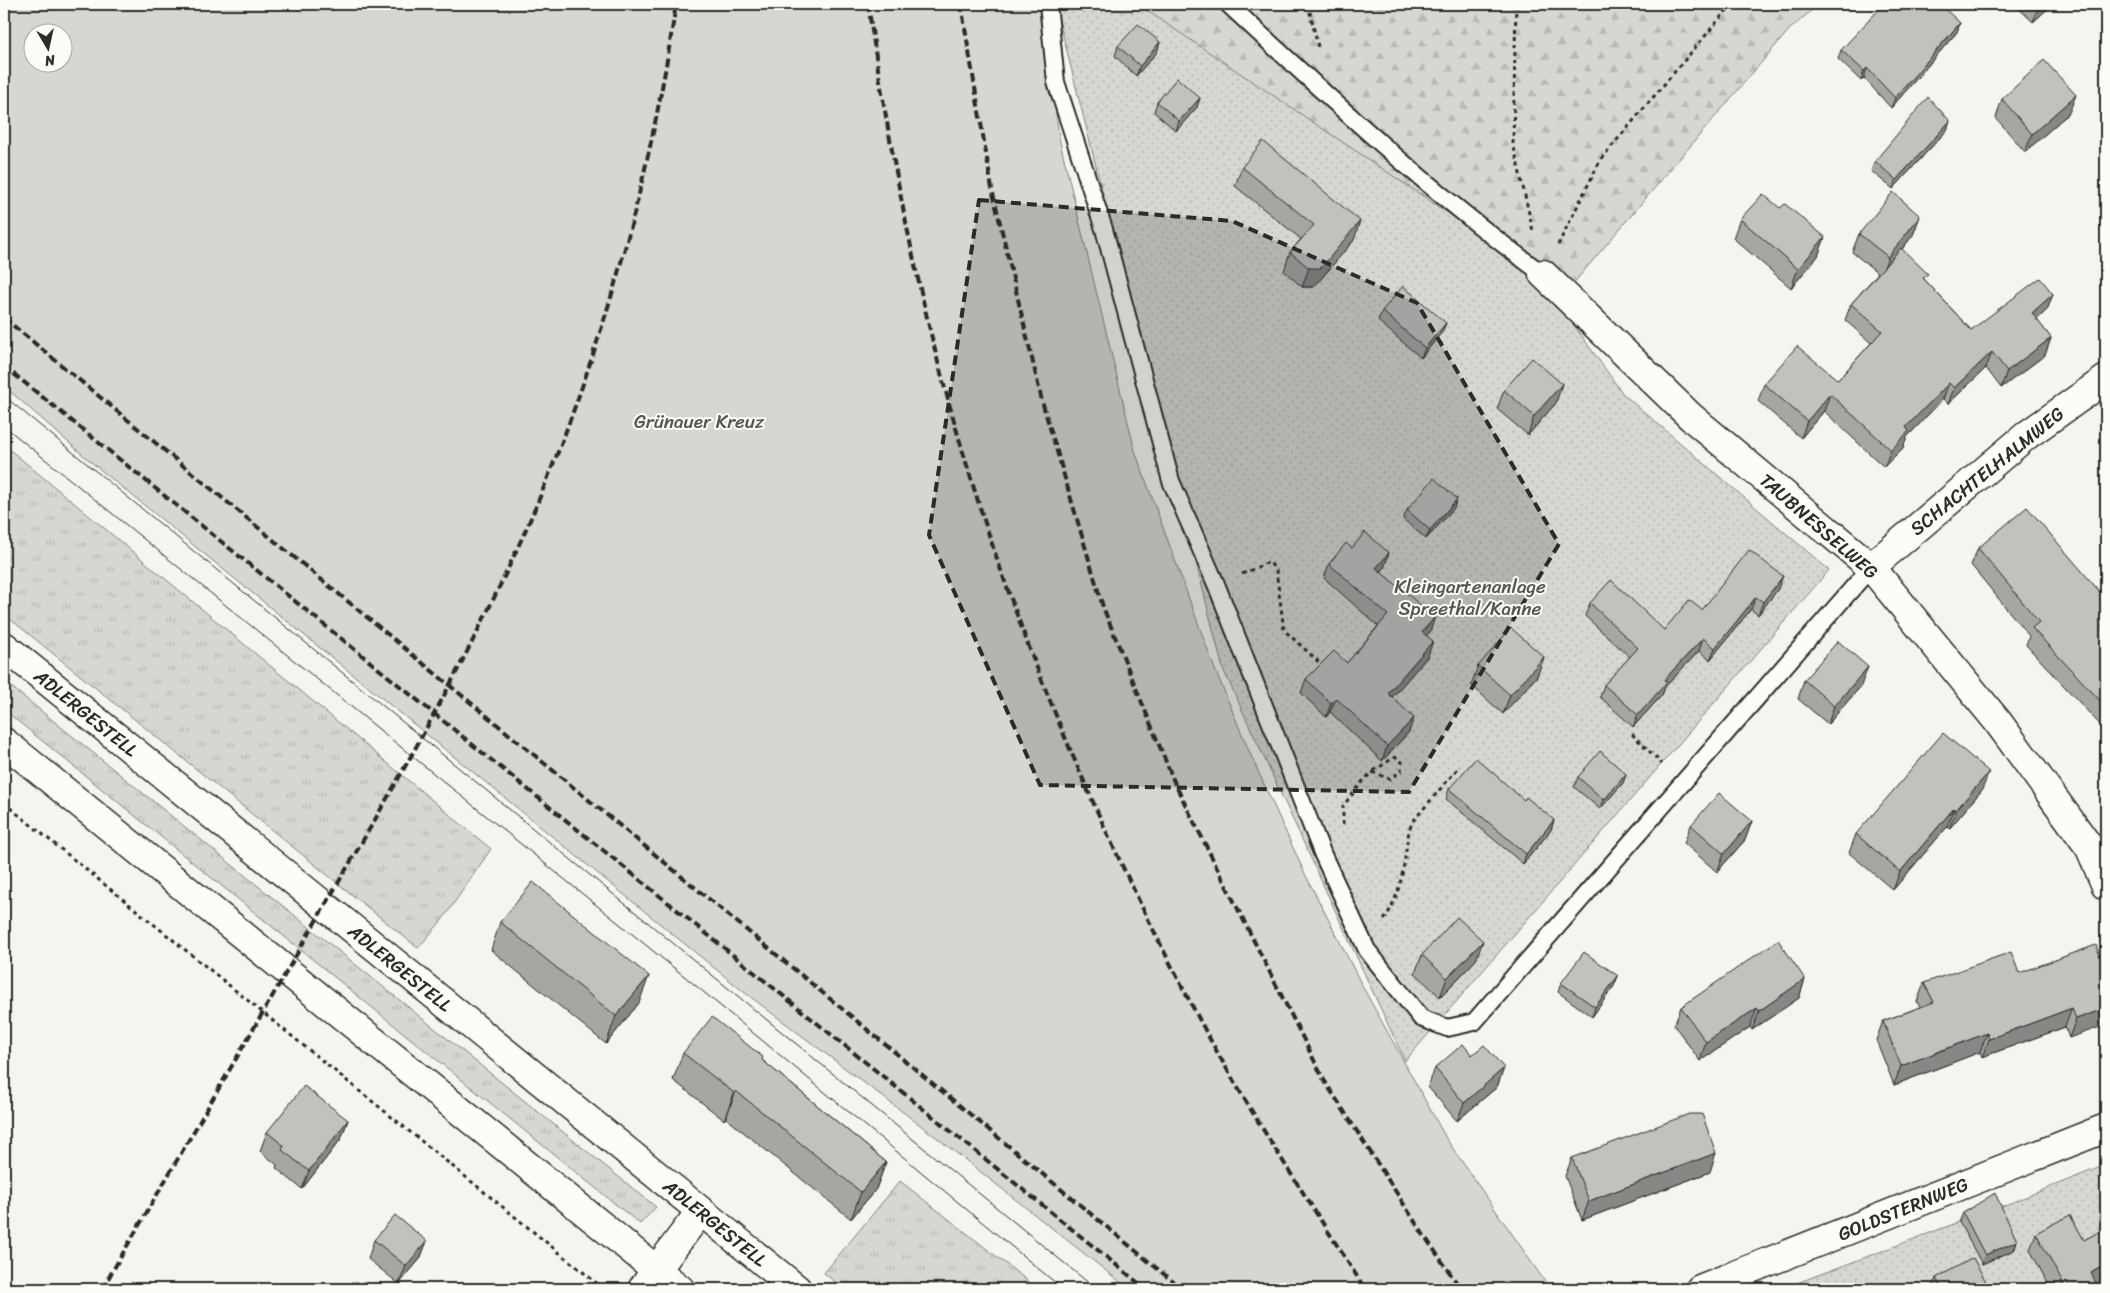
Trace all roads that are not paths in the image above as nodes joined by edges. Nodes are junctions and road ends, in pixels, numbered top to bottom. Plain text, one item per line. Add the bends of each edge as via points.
1 (1048, 4) edge
2 (1228, 4) edge
3 (1543, 274) joint
4 (2106, 379) edge
5 (1871, 567) junction
6 (4, 646) edge
7 (4, 742) edge
8 (2106, 886) edge
9 (2106, 1128) edge
10 (700, 1212) junction
11 (648, 1280) edge
12 (680, 1289) edge
13 (797, 1289) edge
14 (1700, 1289) edge

1 - 5 lane via 1056,82 1104,229 1171,481 1216,584 1323,855 1362,940 1421,1018 1447,1028 1474,1022
2 - 3 lane via 1330,98 1485,232
3 - 5 main road, TAUBNESSELWEG via 1691,417
4 - 5 main road, SCHACHTELHALMWEG via 2027,435
5 - 8 main road, TAUBNESSELWEG via 2004,730 2090,848
6 - 10 main road, ADLERGESTELL
7 - 11 main road via 284,968
9 - 14 main road, GOLDSTERNWEG
10 - 11 main road
10 - 13 main road, ADLERGESTELL
11 - 12 main road

